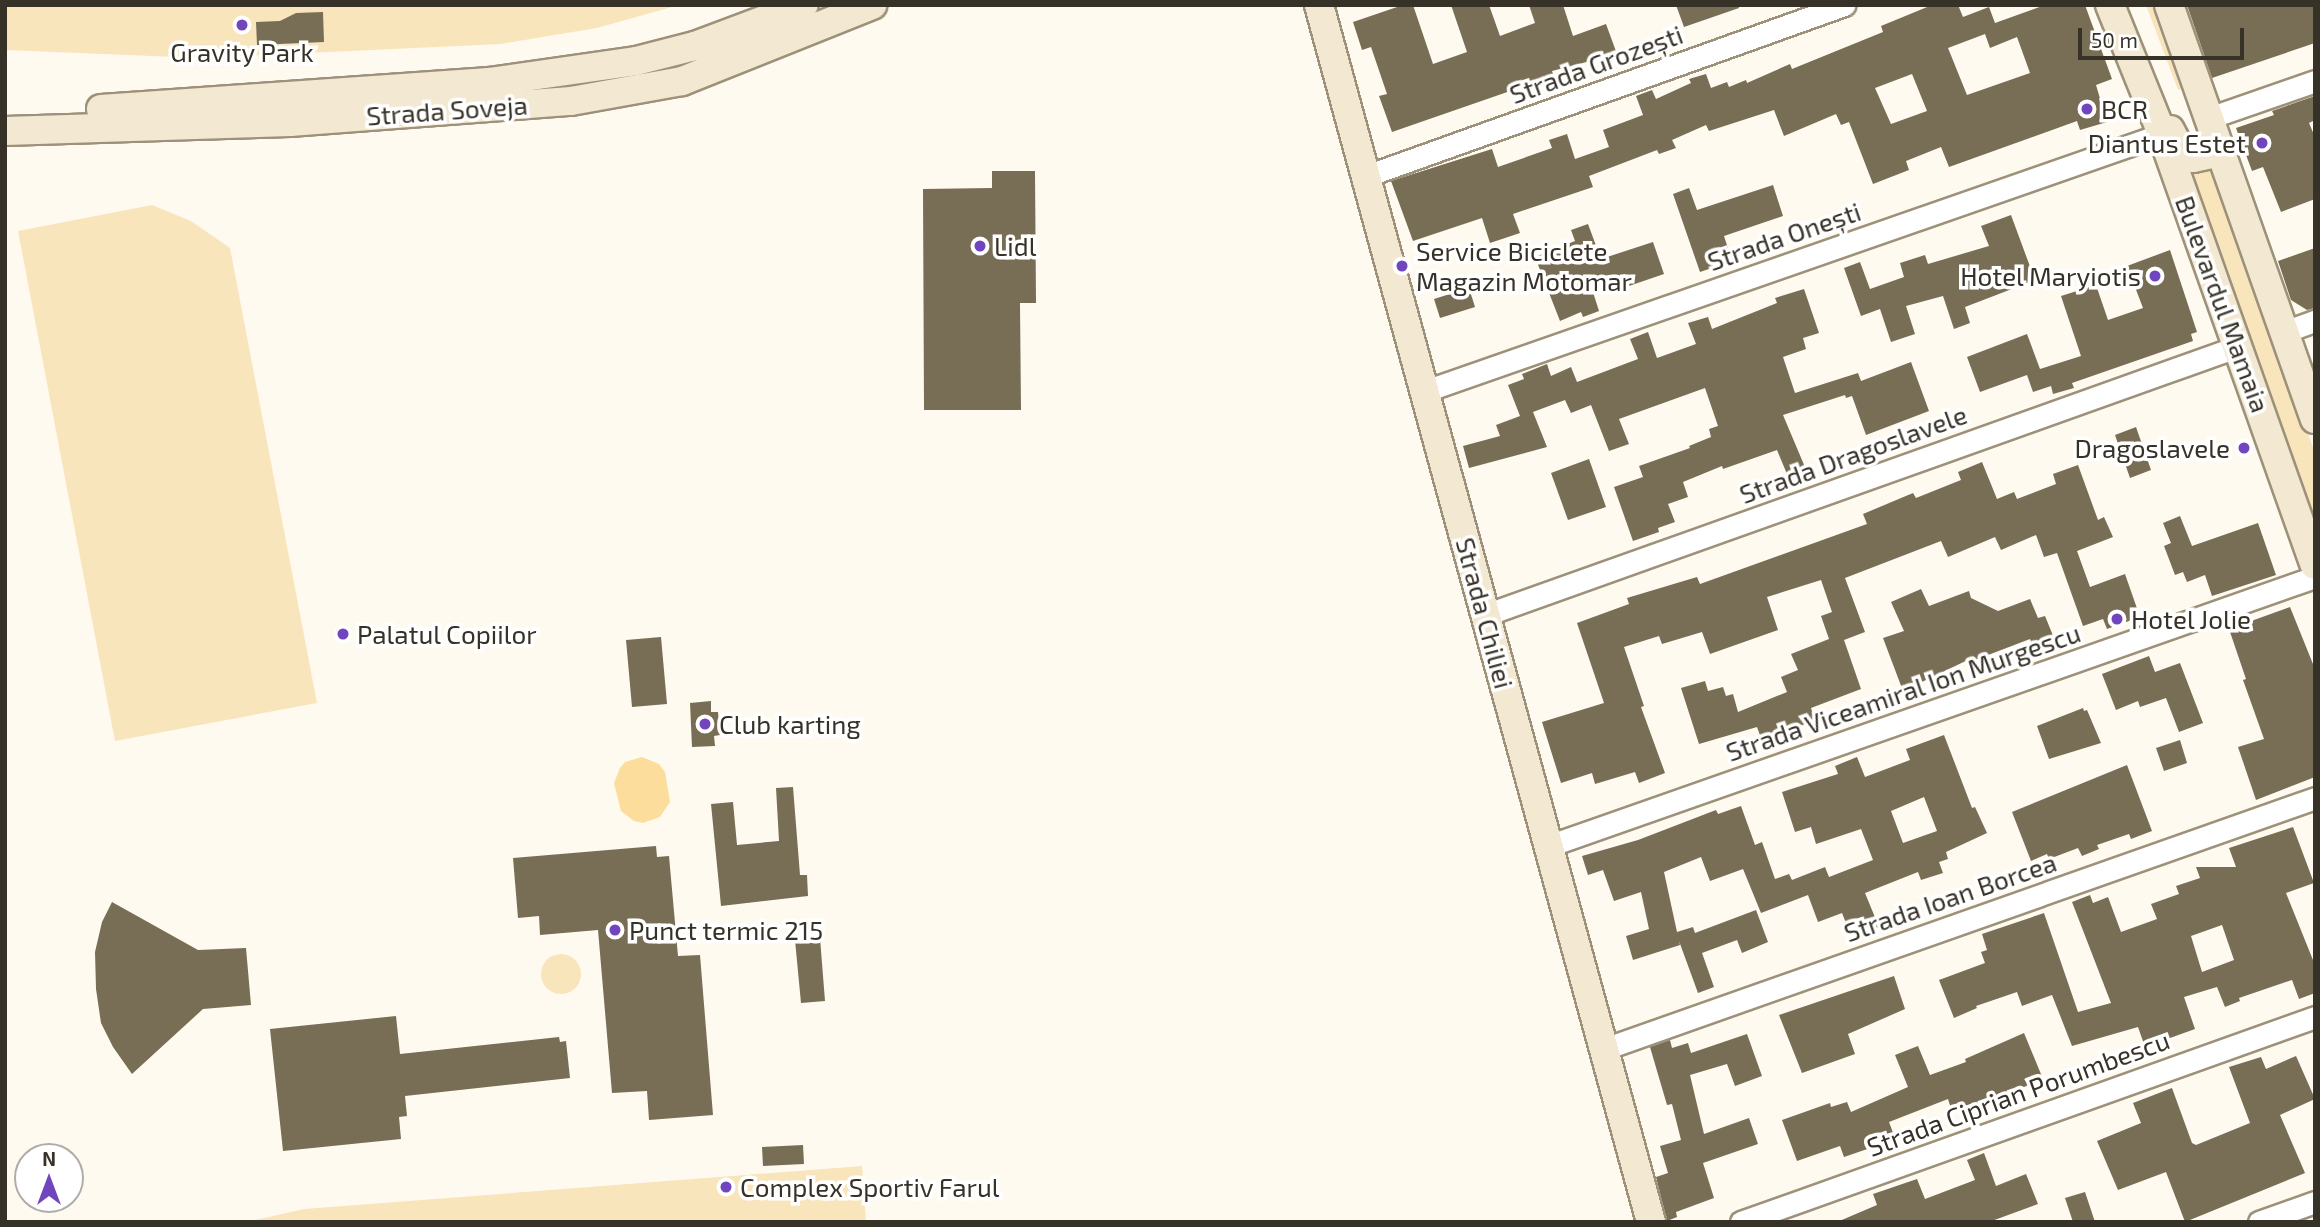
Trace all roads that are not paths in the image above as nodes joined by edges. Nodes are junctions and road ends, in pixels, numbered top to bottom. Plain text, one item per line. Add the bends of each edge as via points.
1 (804, 5) edge
2 (872, 5) edge
3 (1319, 5) edge
4 (1844, 5) edge
5 (2110, 5) edge
6 (2117, 5) edge
7 (2169, 5) edge
8 (2315, 81) edge
9 (5, 115) edge
10 (2209, 118) junction
11 (5, 131) edge
12 (2162, 134) junction
13 (2219, 147) junction
14 (1366, 176) junction
15 (2315, 321) edge
16 (2284, 332) junction
17 (2239, 346) junction
18 (1425, 391) junction
19 (2315, 419) edge
20 (2313, 551) edge
21 (2315, 578) edge
22 (1486, 615) junction
23 (2315, 798) edge
24 (1549, 846) junction
25 (2315, 1017) edge
26 (1604, 1049) junction
27 (2315, 1202) edge
28 (1651, 1222) edge
29 (1741, 1222) edge
30 (2259, 1222) edge

1 - 9 main road, Strada Soveja via 719,38 636,61 489,82
2 - 11 main road, Strada Soveja via 682,81 571,101 290,122
3 - 14 main road, Strada Chiliei
4 - 14 street, Strada Grozești
5 - 12 main road, Bulevardul Mamaia
6 - 13 main road via 2137,41 2182,153 2202,158
7 - 10 main road, Bulevardul Mamaia
8 - 10 street
10 - 13 main road, Bulevardul Mamaia
12 - 17 main road, Bulevardul Mamaia
12 - 18 street, Strada Onești
13 - 16 main road, Bulevardul Mamaia
14 - 18 main road, Strada Chiliei
15 - 16 street
16 - 19 main road, Bulevardul Mamaia
17 - 20 main road, Bulevardul Mamaia
17 - 22 street, Strada Dragoslavele
18 - 22 main road, Strada Chiliei
21 - 24 street, Strada Viceamiral Ion Murgescu
22 - 24 main road, Strada Chiliei
23 - 26 street, Strada Ioan Borcea
24 - 26 main road, Strada Chiliei
25 - 29 street, Strada Ciprian Porumbescu
26 - 28 main road, Strada Chiliei
27 - 30 street

